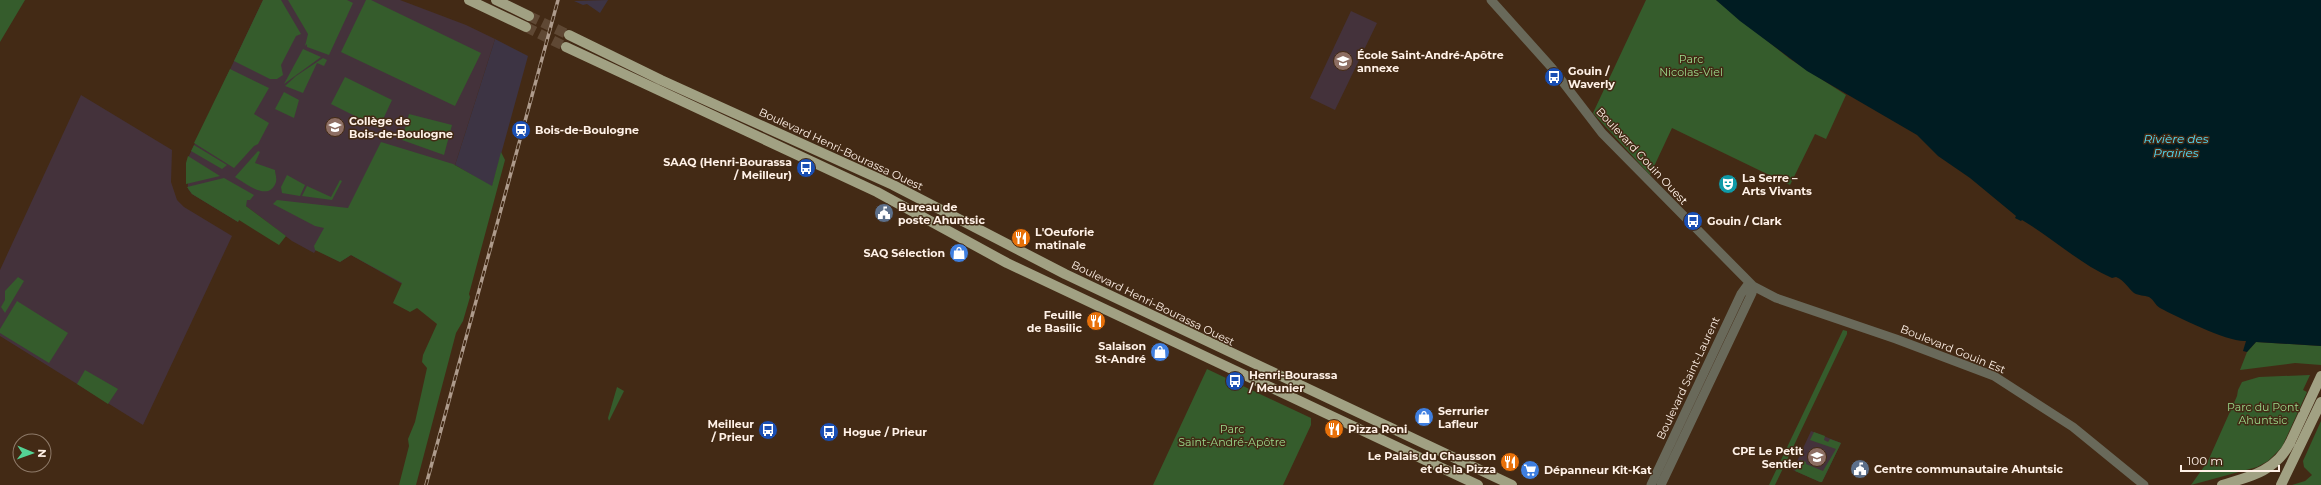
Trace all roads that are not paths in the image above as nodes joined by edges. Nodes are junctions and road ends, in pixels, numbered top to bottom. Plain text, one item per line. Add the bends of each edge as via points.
1 (469, 0) edge
2 (496, 0) edge
3 (1491, 0) edge
4 (530, 16) tunnel mouth
5 (526, 28) tunnel mouth
6 (569, 36) tunnel mouth
7 (566, 46) tunnel mouth
8 (1751, 284) junction
9 (2321, 376) edge
10 (2321, 402) edge
11 (2295, 445) junction
12 (1478, 485) edge
13 (1512, 485) edge
14 (1651, 485) edge
15 (1661, 485) edge
16 (2144, 485) edge
17 (2222, 485) edge
18 (2281, 485) edge

1 - 5 main road
2 - 4 main road
3 - 8 street, Boulevard Gouin Ouest via 1552,68 1602,133
6 - 13 main road, Boulevard Henri-Bourassa Ouest via 894,185 1065,274
7 - 12 main road, Boulevard Henri-Bourassa Ouest via 880,194 1020,269
8 - 14 street, Boulevard Saint-Laurent via 1736,304
8 - 15 street, Boulevard Saint-Laurent via 1752,293
8 - 16 street, Boulevard Gouin Est via 1776,298 1994,376 2073,427
9 - 11 main road, bridge
10 - 11 main road
11 - 17 main road via 2267,469
11 - 18 main road

